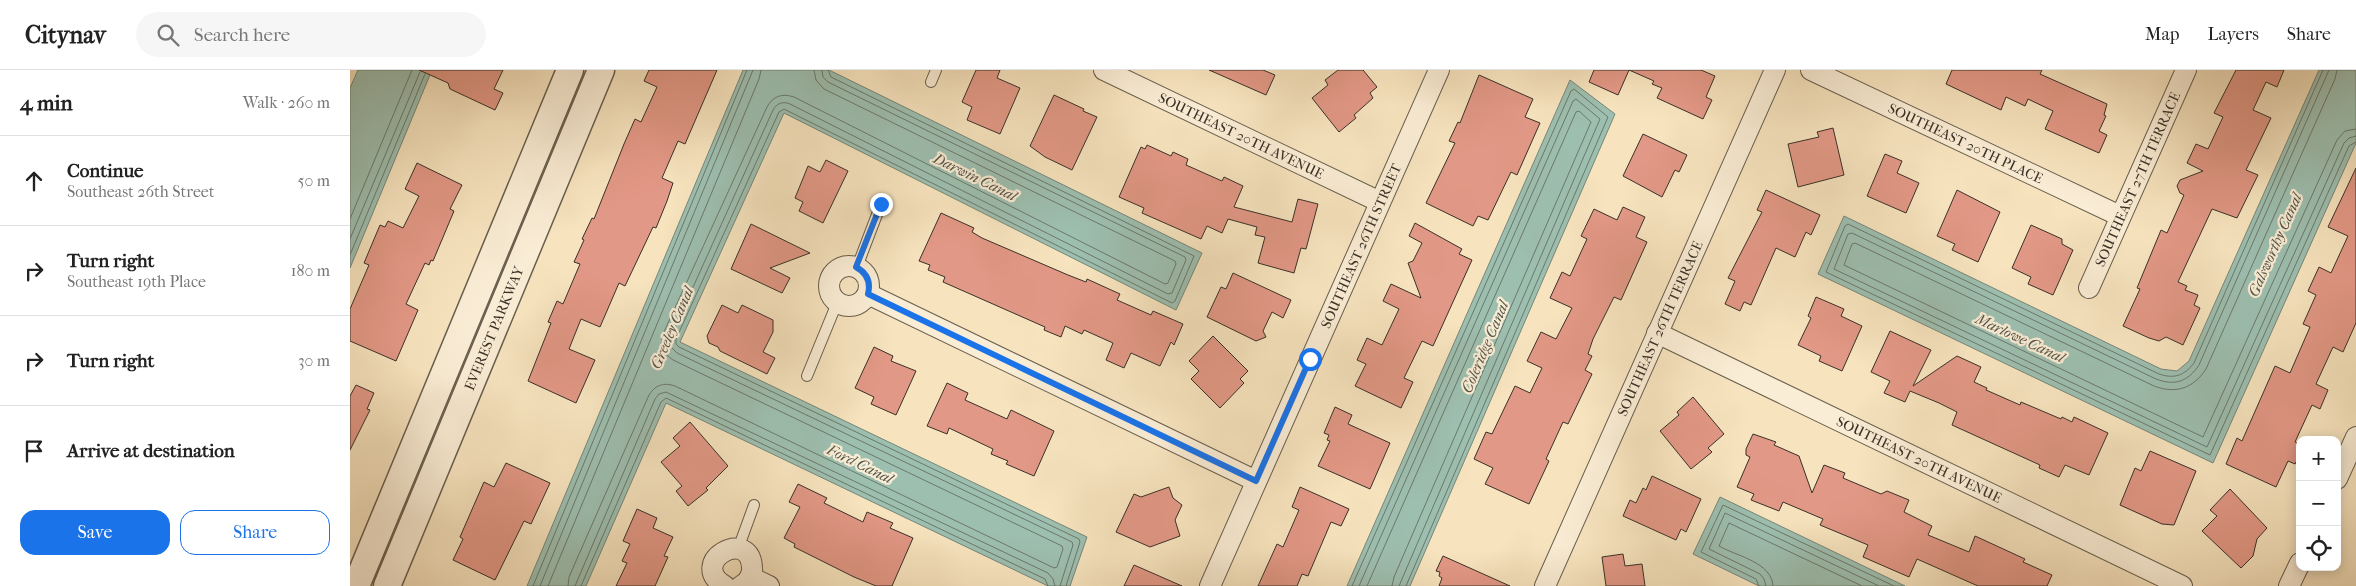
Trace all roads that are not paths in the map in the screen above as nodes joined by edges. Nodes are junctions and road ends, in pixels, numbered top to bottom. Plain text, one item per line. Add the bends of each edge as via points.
1 (570, 70) edge
2 (601, 70) edge
3 (936, 70) edge
4 (1104, 70) edge
5 (1439, 70) edge
6 (1775, 70) edge
7 (1811, 70) edge
8 (2186, 70) edge
9 (932, 82) dead end
10 (1380, 202) junction
11 (881, 204) dead end
12 (2120, 216) junction
13 (501, 238) junction
14 (527, 250) junction
15 (856, 267) junction
16 (2089, 288) dead end
17 (868, 294) junction
18 (837, 303) junction
19 (1657, 333) junction
20 (806, 376) dead end
21 (2356, 437) edge
22 (2341, 470) edge
23 (1256, 481) junction
24 (754, 505) dead end
25 (738, 549) junction
26 (2297, 571) edge
27 (746, 582) edge
28 (356, 586) edge
29 (387, 586) edge
30 (724, 586) edge
31 (769, 586) edge
32 (1210, 586) edge
33 (1545, 586) edge
34 (2182, 586) edge
35 (2290, 586) edge

1 - 13 street, EVEREST PARKWAY
2 - 14 street, EVEREST PARKWAY
3 - 9 lane
4 - 10 street, SOUTHEAST 20TH AVENUE
5 - 10 street, SOUTHEAST 26TH STREET
6 - 19 street, SOUTHEAST 26TH TERRACE
7 - 12 street, SOUTHEAST 20TH PLACE
8 - 12 street, SOUTHEAST 27TH TERRACE
10 - 23 street, SOUTHEAST 26TH STREET
11 - 15 lane
12 - 16 street, SOUTHEAST 27TH TERRACE
13 - 14 street
13 - 28 street, EVEREST PARKWAY
14 - 29 street, EVEREST PARKWAY
15 - 17 street via 866,275
15 - 18 street via 844,266 830,279 830,292
17 - 18 street via 855,306
17 - 23 street
18 - 20 lane
19 - 33 street, SOUTHEAST 26TH TERRACE
19 - 34 street, SOUTHEAST 20TH AVENUE
21 - 22 street
23 - 32 street, SOUTHEAST 26TH STREET
24 - 25 lane
25 - 27 street via 751,560 752,572
25 - 30 street via 720,553 713,564 715,576
26 - 35 street
27 - 31 street

